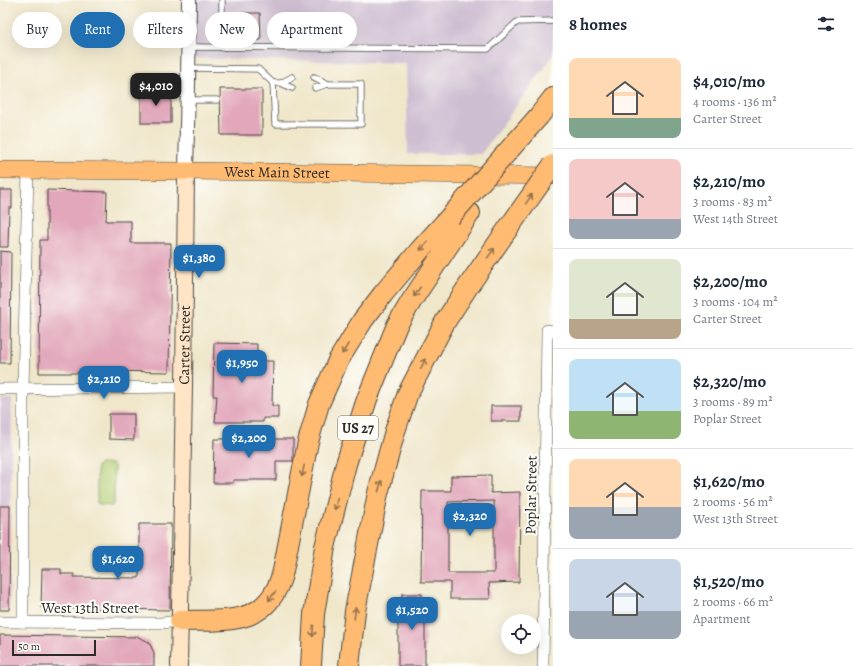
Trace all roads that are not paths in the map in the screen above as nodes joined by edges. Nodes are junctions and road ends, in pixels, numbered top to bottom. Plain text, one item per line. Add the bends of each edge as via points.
1 (189, 0) edge
2 (222, 0) edge
3 (189, 12) edge
4 (222, 12) edge
5 (553, 21) edge
6 (188, 48) edge
7 (222, 48) edge
8 (188, 68) junction
9 (292, 77) dead end
10 (314, 77) dead end
11 (273, 83) junction
12 (281, 83) junction
13 (328, 84) junction
14 (292, 88) dead end
15 (315, 88) dead end
16 (553, 98) edge
17 (188, 100) junction
18 (217, 100) dead end
19 (539, 116) junction
20 (553, 165) edge
21 (0, 170) edge
22 (28, 171) junction
23 (186, 171) junction
24 (553, 176) edge
25 (553, 330) edge
26 (184, 387) junction
27 (0, 389) edge
28 (23, 389) junction
29 (550, 427) edge
30 (549, 527) edge
31 (180, 621) junction
32 (0, 622) edge
33 (23, 622) junction
34 (549, 623) edge
35 (179, 666) edge
36 (311, 666) edge
37 (349, 666) edge
38 (544, 666) edge

1 - 3 street, Carter Street
2 - 4 lane
5 - 7 lane via 517,22 488,49
6 - 8 street, Carter Street
8 - 11 lane via 258,70
8 - 17 street, Carter Street
9 - 12 lane
10 - 13 lane
11 - 12 lane
11 - 13 lane via 275,124 361,124 361,84
12 - 14 lane
13 - 15 lane
16 - 19 highway, US 27
17 - 18 lane
17 - 23 street, Carter Street
19 -> 31 highway, bridge via 383,294 363,320 338,361 319,404 308,442 283,571 272,597 259,610 244,617
19 -> 36 highway, US 27, bridge via 470,213 397,325 346,464 326,547 314,614
37 -> 20 highway, US 27, bridge via 355,611 378,493 408,393 445,322
21 - 22 main road, West Main Street
22 - 23 main road, West Main Street
22 - 28 street
23 - 24 main road, West Main Street
23 - 26 main road, Carter Street
25 - 29 street, Poplar Street via 547,330
26 - 28 street
26 - 31 main road, Carter Street
27 - 28 street
28 - 33 street
29 - 30 street, Poplar Street
30 - 34 street, Poplar Street
31 - 33 street, West 13th Street
31 - 35 main road, Carter Street
32 - 33 street, West 13th Street
34 - 38 street, Poplar Street

